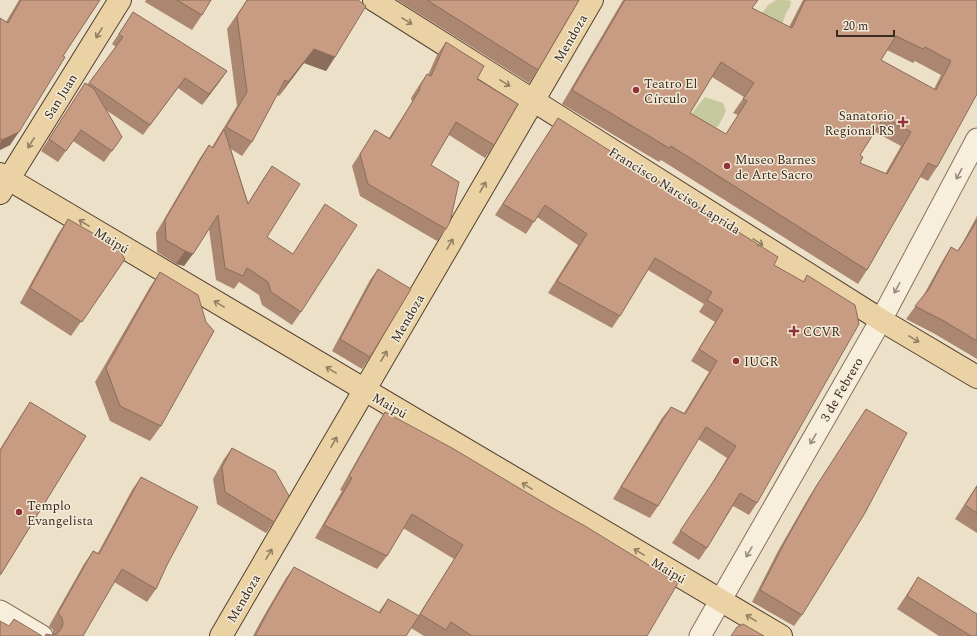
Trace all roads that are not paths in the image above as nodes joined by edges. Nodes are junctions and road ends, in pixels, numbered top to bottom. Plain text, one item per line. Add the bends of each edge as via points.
1 (120, 0) edge
2 (374, 0) edge
3 (592, 0) edge
4 (534, 101) junction
5 (977, 139) edge
6 (3, 182) edge
7 (881, 320) junction
8 (977, 377) edge
9 (365, 390) junction
10 (721, 600) junction
11 (0, 611) edge
12 (42, 636) edge
13 (221, 636) edge
14 (700, 636) edge
15 (781, 636) edge

1 -> 6 main road, San Juan
2 -> 4 main road, Francisco Narciso Laprida
3 - 4 main road, Mendoza
4 -> 7 main road, Francisco Narciso Laprida
9 -> 4 main road, Mendoza
5 -> 7 street, 3 de Febrero
9 -> 6 main road, Maipú
7 -> 8 main road, Francisco Narciso Laprida
7 -> 10 street, 3 de Febrero
10 -> 9 main road, Maipú
13 -> 9 main road, Mendoza
10 - 14 street, 3 de Febrero
15 -> 10 main road, Maipú
11 - 12 street

